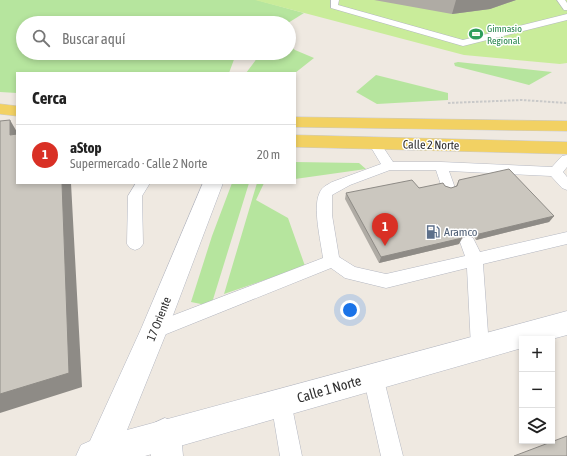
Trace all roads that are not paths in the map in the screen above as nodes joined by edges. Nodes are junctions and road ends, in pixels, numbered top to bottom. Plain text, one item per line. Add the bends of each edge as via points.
1 (335, 0) edge
2 (561, 0) edge
3 (567, 8) edge
4 (567, 17) edge
5 (0, 109) edge
6 (16, 111) edge
7 (0, 121) edge
8 (16, 122) edge
9 (296, 122) edge
10 (567, 126) edge
11 (296, 141) edge
12 (375, 144) junction
13 (567, 148) edge
14 (567, 160) edge
15 (389, 166) junction
16 (441, 166) junction
17 (555, 172) junction
18 (142, 184) edge
19 (213, 184) edge
20 (567, 185) edge
21 (448, 188) edge
22 (567, 238) edge
23 (468, 242) dead end
24 (135, 244) dead end
25 (475, 260) junction
26 (332, 261) junction
27 (567, 323) edge
28 (154, 331) junction
29 (480, 347) junction
30 (373, 376) junction
31 (281, 402) junction
32 (166, 445) edge
33 (96, 455) edge
34 (291, 456) edge
35 (392, 456) edge

1 - 4 lane via 334,6 462,43
2 - 3 lane
5 - 6 main road
7 - 8 main road
9 - 10 main road, Calle 2 Norte
11 - 12 main road, Calle 2 Norte
12 - 13 main road, Calle 2 Norte
12 - 15 lane
14 - 17 lane
15 - 16 lane
15 - 26 lane via 335,186 326,193 324,204
16 - 17 lane
16 - 21 lane
17 - 20 lane
18 - 24 lane via 135,196
19 - 28 main road, 17 Oriente
22 - 25 lane
23 - 25 lane
25 - 26 lane via 386,281 352,273
25 - 29 lane
26 - 28 lane
27 - 29 main road, Calle 1 Norte
28 - 33 main road, 17 Oriente
29 - 30 main road, Calle 1 Norte
30 - 31 main road, Calle 1 Norte
30 - 35 lane
31 - 32 main road, Calle 1 Norte
31 - 34 lane
32 - 33 main road, Calle 1 Norte

